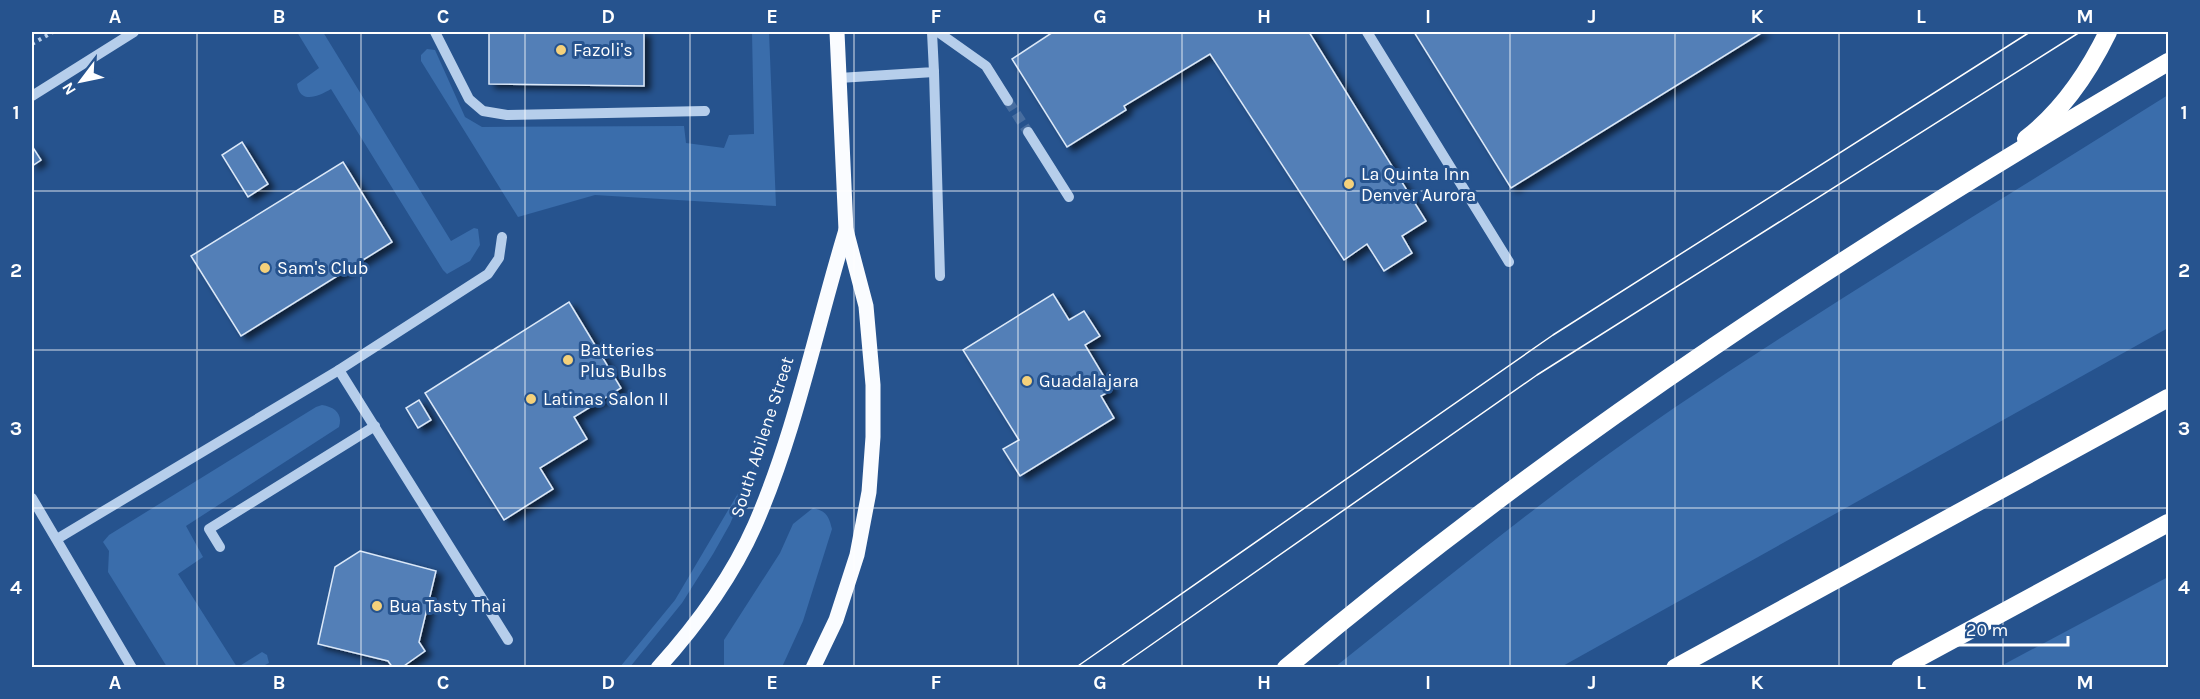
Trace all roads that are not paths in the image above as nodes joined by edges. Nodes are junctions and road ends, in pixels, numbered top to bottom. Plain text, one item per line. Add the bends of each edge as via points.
1 (134, 32) edge
2 (435, 32) edge
3 (837, 32) edge
4 (932, 32) edge
5 (938, 32) edge
6 (1366, 32) edge
7 (2108, 32) edge
8 (2169, 62) edge
9 (934, 72) junction
10 (839, 78) junction
11 (32, 96) edge
12 (1008, 101) tunnel mouth
13 (705, 111) dead end
14 (1028, 132) tunnel mouth
15 (1976, 179) junction
16 (1069, 197) dead end
17 (846, 230) junction
18 (502, 237) dead end
19 (1509, 262) dead end
20 (940, 276) dead end
21 (339, 370) junction
22 (2169, 398) edge
23 (375, 426) junction
24 (32, 498) edge
25 (2169, 523) edge
26 (57, 540) junction
27 (220, 547) dead end
28 (508, 640) dead end
29 (132, 668) edge
30 (658, 668) edge
31 (813, 668) edge
32 (1286, 668) edge
33 (1675, 668) edge
34 (1900, 668) edge

1 - 11 street
2 - 13 street via 469,99 483,111 507,115
3 - 10 main road, South Abilene Street
4 - 9 street
5 - 12 street via 986,66
6 - 19 street
7 - 15 highway via 2065,100 2031,135
8 - 15 highway
9 - 10 street
9 - 20 street
10 - 17 main road, South Abilene Street
14 - 16 street
15 - 32 highway via 1841,261 1581,439 1468,522
17 - 30 main road, South Abilene Street via 788,434 754,526 703,613
17 - 31 main road, South Abilene Street via 866,306 873,375 869,492 857,555 836,620
18 - 21 street via 499,258 488,274
21 - 23 street
21 - 26 street
22 - 33 highway
23 - 27 street via 209,529
23 - 28 street
24 - 26 street
25 - 34 highway
26 - 29 street

